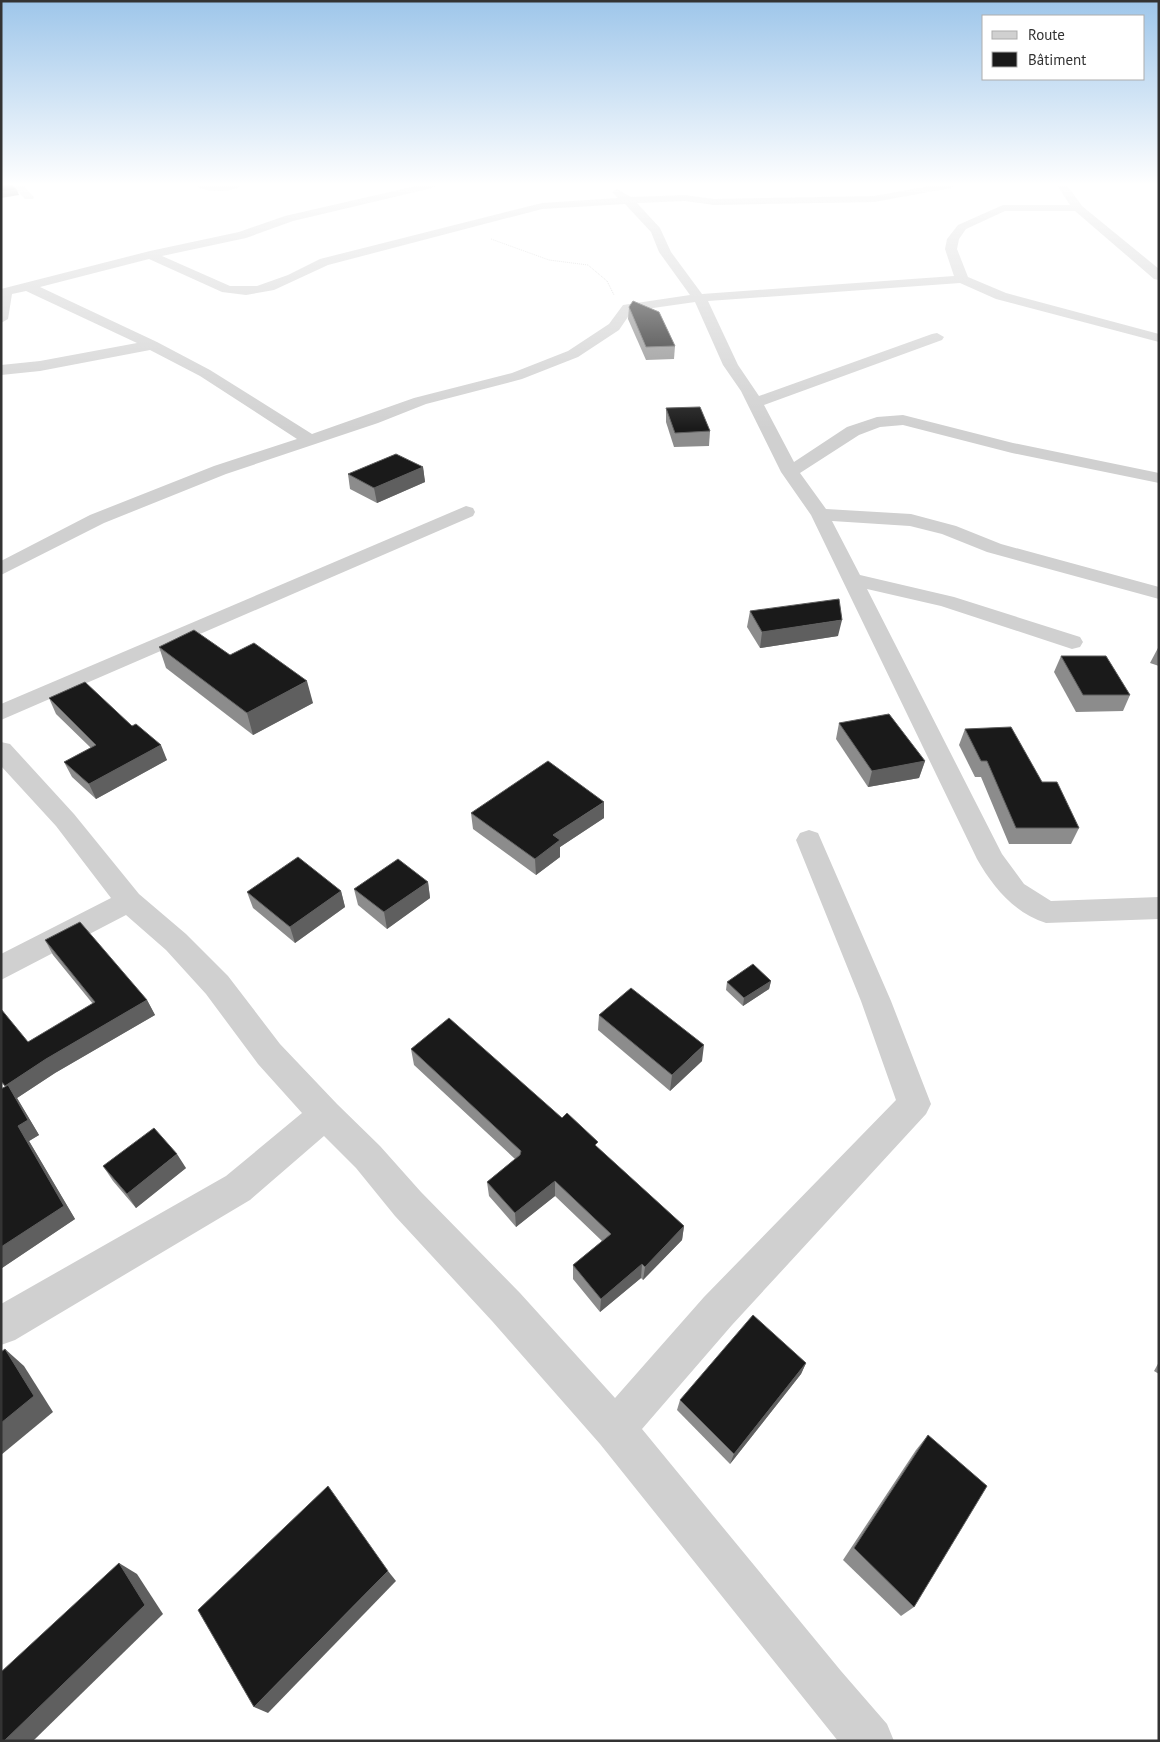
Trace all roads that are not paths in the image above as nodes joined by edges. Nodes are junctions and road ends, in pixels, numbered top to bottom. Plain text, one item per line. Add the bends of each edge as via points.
1 (107, 266) edge
2 (175, 266) edge
3 (315, 266) edge
4 (675, 266) edge
5 (958, 266) edge
6 (1147, 266) edge
7 (1159, 276) edge
8 (962, 279) junction
9 (29, 287) junction
10 (3, 293) edge
11 (698, 298) junction
12 (1, 319) edge
13 (937, 337) dead end
14 (1159, 338) edge
15 (152, 345) junction
16 (1, 370) edge
17 (755, 402) junction
18 (310, 440) junction
19 (790, 472) junction
20 (1159, 478) edge
21 (466, 512) dead end
22 (820, 515) junction
23 (1, 569) edge
24 (852, 579) junction
25 (1159, 593) edge
26 (1072, 642) dead end
27 (1, 713) edge
28 (2, 751) edge
29 (809, 840) dead end
30 (129, 901) junction
31 (1159, 908) edge
32 (1, 968) edge
33 (325, 1115) junction
34 (1, 1326) edge
35 (615, 1429) junction
36 (870, 1741) edge

1 - 9 street
2 - 3 street via 233,292 255,290
4 - 11 street
5 - 8 street
6 - 7 street
8 - 11 street
8 - 14 street via 1000,296
9 - 10 street
9 - 15 street
10 - 12 street
11 - 17 street via 715,326 731,365
11 - 18 street via 628,308 614,327 573,354 517,376 420,401
13 - 17 street
15 - 16 street
15 - 18 street via 205,373
17 - 19 street
18 - 23 street via 220,470 97,519
19 - 20 street via 853,431 877,422 903,420 1012,448
19 - 22 street
21 - 27 street
22 - 24 street
22 - 25 street via 911,520 949,530 994,548
24 - 26 street via 947,601
24 - 31 street via 991,859 1014,891 1046,912
28 - 30 street via 65,820
29 - 35 street via 914,1104 718,1311
30 - 32 street
30 - 33 street via 176,942 217,985 269,1054
33 - 34 street via 238,1188
33 - 35 street via 368,1157
35 - 36 street

